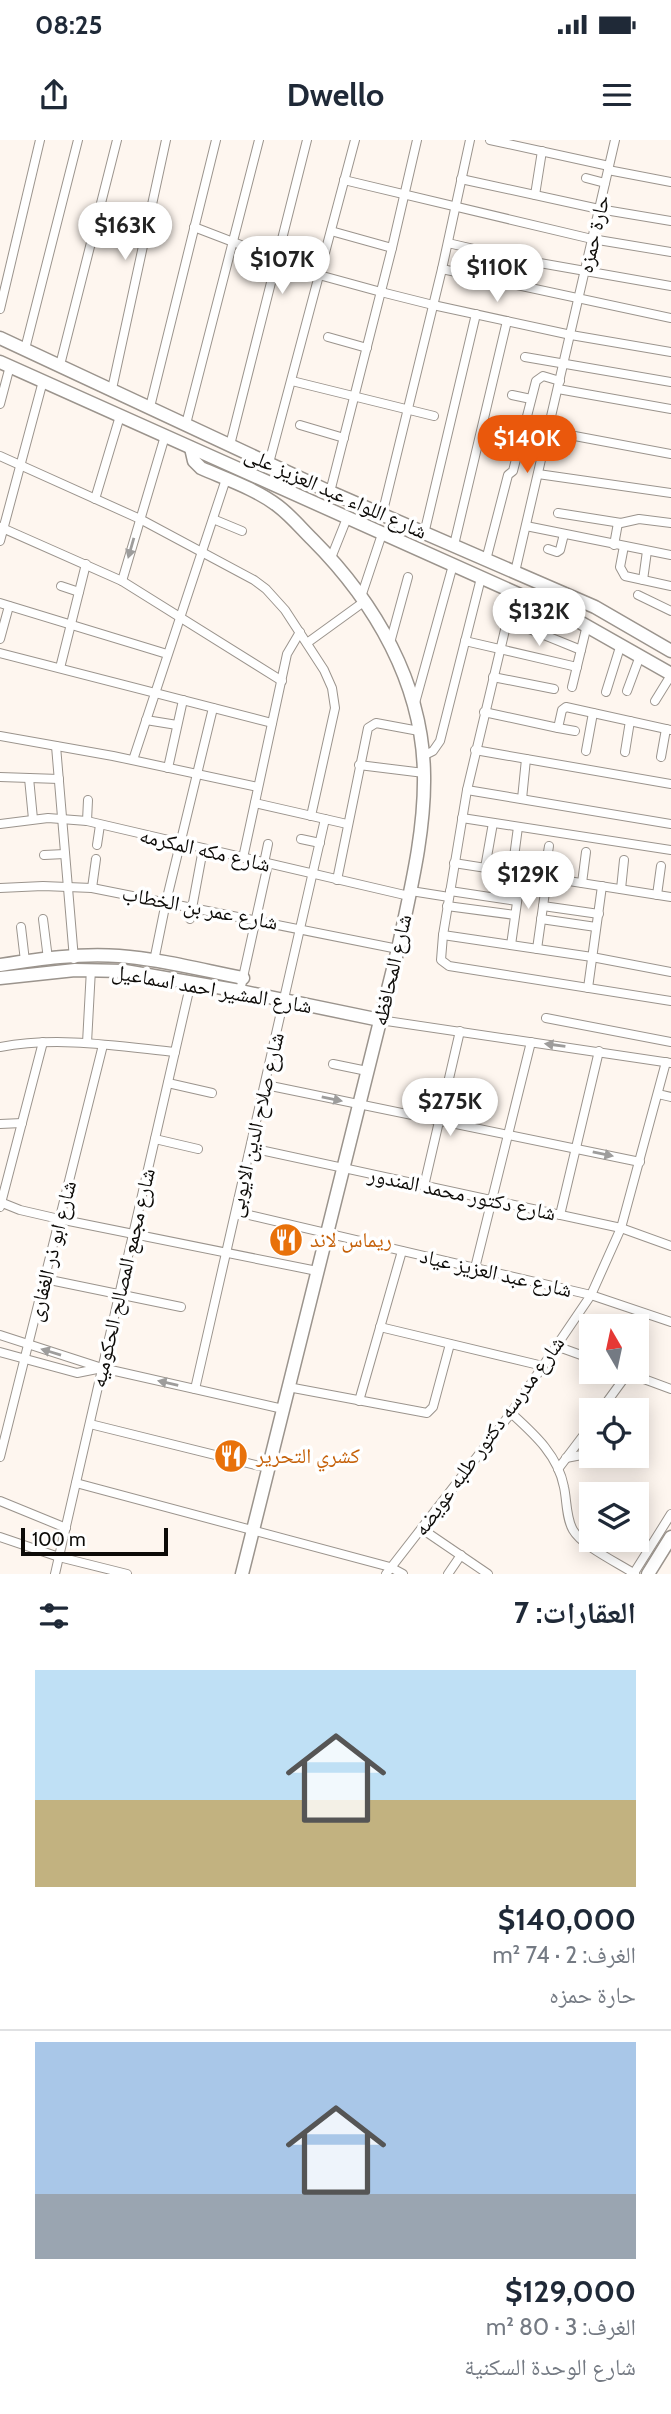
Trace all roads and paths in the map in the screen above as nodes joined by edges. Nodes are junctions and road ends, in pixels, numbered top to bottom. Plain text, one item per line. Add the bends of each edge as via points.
1 (40, 140) edge
2 (78, 140) edge
3 (117, 140) edge
4 (166, 140) edge
5 (216, 140) edge
6 (259, 140) edge
7 (307, 140) edge
8 (355, 140) edge
9 (417, 140) edge
10 (470, 140) edge
11 (490, 140) edge
12 (615, 140) edge
13 (542, 151) junction
14 (609, 168) junction
15 (586, 178) dead end
16 (344, 180) junction
17 (461, 180) junction
18 (671, 181) edge
19 (605, 183) junction
20 (405, 194) junction
21 (535, 195) junction
22 (456, 205) junction
23 (599, 209) junction
24 (671, 221) edge
25 (194, 227) junction
26 (331, 231) junction
27 (593, 239) junction
28 (234, 242) junction
29 (448, 243) junction
30 (392, 248) junction
31 (671, 252) edge
32 (277, 259) junction
33 (442, 269) junction
34 (585, 271) junction
35 (319, 275) junction
36 (671, 286) edge
37 (381, 292) junction
38 (579, 299) junction
39 (433, 305) junction
40 (0, 309) edge
41 (476, 314) junction
42 (671, 318) edge
43 (507, 321) junction
44 (570, 335) junction
45 (328, 337) dead end
46 (0, 338) edge
47 (367, 348) junction
48 (25, 349) junction
49 (671, 352) edge
50 (525, 357) dead end
51 (5, 364) edge
52 (564, 364) junction
53 (60, 365) junction
54 (43, 381) junction
55 (292, 381) junction
56 (671, 382) edge
57 (559, 385) junction
58 (106, 386) junction
59 (512, 395) dead end
60 (355, 396) junction
61 (531, 399) junction
62 (136, 401) junction
63 (92, 403) junction
64 (0, 404) edge
65 (150, 407) junction
66 (671, 409) edge
67 (408, 410) junction
68 (434, 416) dead end
69 (123, 417) junction
70 (186, 424) junction
71 (300, 425) dead end
72 (548, 431) junction
73 (502, 435) dead end
74 (164, 436) junction
75 (344, 438) junction
76 (521, 439) junction
77 (230, 445) junction
78 (191, 448) junction
79 (671, 454) edge
80 (0, 456) edge
81 (269, 463) junction
82 (20, 465) junction
83 (538, 474) junction
84 (226, 479) junction
85 (284, 490) junction
86 (330, 492) junction
87 (671, 493) edge
88 (95, 499) junction
89 (276, 505) junction
90 (558, 513) dead end
91 (382, 515) junction
92 (347, 518) junction
93 (139, 519) junction
94 (213, 519) junction
95 (618, 523) junction
96 (671, 523) edge
97 (527, 526) junction
98 (2, 527) edge
99 (242, 531) dead end
100 (382, 534) junction
101 (424, 534) junction
102 (564, 534) junction
103 (0, 541) edge
104 (454, 545) junction
105 (619, 546) junction
106 (548, 549) dead end
107 (202, 551) junction
108 (647, 551) junction
109 (671, 555) edge
110 (331, 558) junction
111 (486, 560) junction
112 (86, 564) junction
113 (453, 565) junction
114 (515, 572) junction
115 (408, 577) dead end
116 (481, 578) junction
117 (642, 580) junction
118 (122, 581) junction
119 (535, 581) junction
120 (61, 586) dead end
121 (671, 586) edge
122 (555, 590) junction
123 (79, 592) junction
124 (514, 592) junction
125 (638, 596) dead end
126 (363, 599) junction
127 (528, 599) junction
128 (5, 605) edge
129 (547, 607) junction
130 (671, 611) edge
131 (179, 617) junction
132 (506, 620) junction
133 (71, 624) junction
134 (587, 625) junction
135 (299, 632) junction
136 (0, 639) edge
137 (465, 641) junction
138 (390, 642) junction
139 (307, 643) junction
140 (621, 645) junction
141 (500, 649) junction
142 (581, 650) junction
143 (671, 651) edge
144 (0, 653) edge
145 (167, 654) junction
146 (640, 656) junction
147 (577, 667) junction
148 (60, 668) junction
149 (671, 674) edge
150 (493, 677) junction
151 (282, 681) junction
152 (572, 687) dead end
153 (554, 689) dead end
154 (627, 691) dead end
155 (155, 692) junction
156 (606, 692) dead end
157 (183, 700) junction
158 (655, 701) dead end
159 (414, 706) junction
160 (213, 708) junction
161 (484, 712) junction
162 (593, 713) junction
163 (146, 720) junction
164 (630, 721) junction
165 (272, 723) junction
166 (177, 725) junction
167 (558, 728) junction
168 (668, 729) edge
169 (419, 731) junction
170 (575, 731) dead end
171 (0, 736) edge
172 (56, 746) junction
173 (475, 750) junction
174 (586, 751) dead end
175 (625, 752) dead end
176 (423, 756) junction
177 (661, 757) dead end
178 (526, 759) junction
179 (133, 760) junction
180 (359, 765) junction
181 (168, 768) junction
182 (424, 773) junction
183 (197, 774) junction
184 (0, 777) edge
185 (29, 778) junction
186 (59, 779) junction
187 (671, 784) edge
188 (258, 787) junction
189 (467, 790) junction
190 (522, 799) junction
191 (88, 800) dead end
192 (255, 803) junction
193 (311, 816) junction
194 (62, 818) junction
195 (462, 818) junction
196 (33, 819) junction
197 (325, 819) junction
198 (87, 821) junction
199 (493, 823) junction
200 (0, 824) edge
201 (347, 824) junction
202 (671, 824) edge
203 (100, 825) junction
204 (518, 827) junction
205 (301, 839) dead end
206 (180, 844) junction
207 (268, 844) dead end
208 (320, 844) junction
209 (97, 845) dead end
210 (549, 846) dead end
211 (202, 849) junction
212 (671, 850) edge
213 (586, 852) dead end
214 (65, 853) junction
215 (44, 855) dead end
216 (243, 858) junction
217 (96, 859) dead end
218 (624, 860) dead end
219 (454, 863) junction
220 (266, 864) junction
221 (661, 866) dead end
222 (485, 868) junction
223 (517, 873) junction
224 (314, 874) junction
225 (545, 877) junction
226 (337, 880) junction
227 (582, 883) junction
228 (68, 886) junction
229 (602, 886) junction
230 (0, 888) edge
231 (92, 888) junction
232 (621, 889) junction
233 (410, 894) junction
234 (657, 895) junction
235 (671, 897) edge
236 (449, 898) junction
237 (166, 901) junction
238 (517, 901) junction
239 (543, 906) junction
240 (192, 907) junction
241 (598, 914) junction
242 (515, 915) junction
243 (43, 919) dead end
244 (190, 919) dead end
245 (256, 919) junction
246 (541, 919) junction
247 (21, 927) dead end
248 (596, 928) junction
249 (302, 929) junction
250 (443, 935) junction
251 (511, 945) junction
252 (398, 949) junction
253 (537, 949) junction
254 (592, 957) junction
255 (48, 958) junction
256 (26, 961) junction
257 (158, 962) junction
258 (75, 963) junction
259 (0, 965) edge
260 (91, 969) junction
261 (671, 972) edge
262 (159, 976) junction
263 (0, 978) edge
264 (191, 982) junction
265 (241, 984) junction
266 (588, 988) junction
267 (285, 1001) junction
268 (671, 1001) edge
269 (546, 1018) dead end
270 (380, 1020) junction
271 (460, 1031) junction
272 (43, 1042) junction
273 (531, 1042) junction
274 (671, 1042) edge
275 (87, 1043) junction
276 (103, 1045) junction
277 (0, 1047) edge
278 (599, 1051) junction
279 (175, 1052) junction
280 (669, 1062) edge
281 (333, 1064) dead end
282 (367, 1071) junction
283 (168, 1083) junction
284 (266, 1085) junction
285 (212, 1093) dead end
286 (658, 1094) junction
287 (671, 1097) edge
288 (359, 1104) junction
289 (439, 1121) junction
290 (22, 1123) junction
291 (0, 1124) edge
292 (508, 1135) junction
293 (155, 1139) junction
294 (251, 1148) junction
295 (198, 1149) dead end
296 (576, 1149) junction
297 (640, 1162) junction
298 (342, 1168) junction
299 (424, 1186) junction
300 (492, 1200) junction
301 (1, 1204) edge
302 (236, 1212) junction
303 (560, 1215) junction
304 (60, 1219) junction
305 (621, 1228) junction
306 (133, 1233) junction
307 (326, 1233) junction
308 (671, 1246) edge
309 (402, 1251) junction
310 (227, 1252) junction
311 (474, 1268) junction
312 (317, 1271) junction
313 (45, 1279) junction
314 (119, 1294) junction
315 (591, 1295) junction
316 (181, 1307) dead end
317 (671, 1322) edge
318 (380, 1327) junction
319 (0, 1335) edge
320 (450, 1344) junction
321 (29, 1345) junction
322 (556, 1346) junction
323 (0, 1352) edge
324 (579, 1354) edge
325 (25, 1360) junction
326 (543, 1366) junction
327 (102, 1368) junction
328 (649, 1381) edge
329 (288, 1387) junction
330 (671, 1389) edge
331 (195, 1390) junction
332 (359, 1401) junction
333 (283, 1409) junction
334 (511, 1413) junction
335 (4, 1423) edge
336 (90, 1424) junction
337 (579, 1440) edge
338 (579, 1456) edge
339 (0, 1457) edge
340 (566, 1458) junction
341 (268, 1468) junction
342 (558, 1469) junction
343 (76, 1483) junction
344 (0, 1501) edge
345 (671, 1514) edge
346 (66, 1528) junction
347 (253, 1529) junction
348 (422, 1529) junction
349 (0, 1537) edge
350 (671, 1537) edge
351 (461, 1555) junction
352 (59, 1557) junction
353 (388, 1570) edge
354 (55, 1574) edge
355 (127, 1574) edge
356 (242, 1574) edge
357 (403, 1574) edge
358 (448, 1574) edge
359 (488, 1574) edge
360 (634, 1574) edge
361 (648, 1574) edge

1 - 40 street
2 - 48 street
3 - 53 street
4 - 58 street
5 - 25 street
6 - 28 street
7 - 32 street
8 - 16 street
9 - 20 street
10 - 17 street
11 - 13 street
12 - 14 street, حارة حمزه
13 - 14 street
13 - 21 street
14 - 18 street
14 - 19 street, حارة حمزه
15 - 19 street
16 - 20 street
16 - 26 street
17 - 21 street
17 - 22 street
19 - 23 street, حارة حمزه
20 - 22 street
20 - 30 street
21 - 23 street
22 - 27 street
22 - 29 street
23 - 24 street
23 - 27 street, حارة حمزه
25 - 28 street
25 - 65 street
26 - 30 street
26 - 35 street
27 - 31 street
27 - 34 street, حارة حمزه
28 - 32 street
28 - 70 street
29 - 33 street
29 - 34 street
30 - 37 street
32 - 35 street
32 - 77 street
33 - 38 street
33 - 39 street
34 - 36 street
34 - 38 street, حارة حمزه
35 - 37 street
35 - 55 street
37 - 39 street
37 - 47 street
38 - 42 street
38 - 44 street, حارة حمزه
39 - 41 street
39 - 67 street
41 - 43 street
41 - 101 street
43 - 44 street
43 - 104 street
44 - 49 street
44 - 52 street, حارة حمزه
45 - 47 street
46 - 48 main road, شارع اللواء عبد العزيز على
47 - 60 street
48 - 53 main road, شارع اللواء عبد العزيز على
50 - 52 street
51 - 54 main road, شارع اللواء عبد العزيز على
51 - 64 street
52 - 56 street
52 - 57 street, حارة حمزه
53 - 58 main road, شارع اللواء عبد العزيز على
54 - 63 main road, شارع اللواء عبد العزيز على
54 - 82 street
55 - 60 street
55 - 81 street
57 - 61 street via 539,378
57 - 66 street
57 - 72 street, حارة حمزه
58 - 62 main road, شارع اللواء عبد العزيز على
58 - 63 main road
59 - 61 street
60 - 67 street
60 - 75 street
61 - 76 street
62 - 65 main road, شارع اللواء عبد العزيز على
62 - 69 main road
63 - 69 main road, شارع اللواء عبد العزيز على
65 - 70 main road, شارع اللواء عبد العزيز على
67 - 68 street
67 - 91 street
69 - 74 main road, شارع اللواء عبد العزيز على
69 - 88 street
70 - 77 main road, شارع اللواء عبد العزيز على
71 - 75 street
72 - 79 street
72 - 83 street, حارة حمزه
73 - 76 street
74 - 78 main road, شارع اللواء عبد العزيز على
74 - 93 street
75 - 86 street
76 - 111 street
77 - 81 main road, شارع اللواء عبد العزيز على
78 - 84 main road, شارع المحافظه via 197,465
78 - 85 main road, شارع اللواء عبد العزيز على
80 - 82 street
81 - 86 main road, شارع اللواء عبد العزيز على
82 - 88 street
82 - 98 street
83 - 87 street
83 - 97 street, حارة حمزه
84 - 89 main road, شارع المحافظه
84 - 94 street
85 - 89 main road
85 - 92 main road, شارع اللواء عبد العزيز على
86 - 91 main road, شارع اللواء عبد العزيز على
88 - 93 street
89 - 110 main road, شارع المحافظه
90 - 95 street
91 - 101 main road, شارع اللواء عبد العزيز على
92 - 100 main road, شارع اللواء عبد العزيز على
92 - 110 street
93 - 107 street
93 -> 118 street
94 - 99 street
94 - 107 street
95 - 96 street via 639,519
95 - 105 street
97 - 102 street
97 - 114 street, حارة حمزه
98 - 103 street
98 - 112 street
100 - 113 main road, شارع اللواء عبد العزيز على
100 - 126 street
101 - 104 main road, شارع اللواء عبد العزيز على
102 - 105 street
102 - 106 street via 560,550
104 - 111 main road, شارع اللواء عبد العزيز على
105 - 108 street
105 - 117 street via 625,576
107 - 131 street
107 - 135 street via 266,589
108 - 109 street
108 - 117 street
110 - 126 main road, شارع المحافظه
111 - 114 main road, شارع اللواء عبد العزيز على
112 - 118 street
112 - 123 street
113 - 116 main road, شارع اللواء عبد العزيز على
113 - 159 street
114 - 119 main road, شارع اللواء عبد العزيز على
115 - 138 street
116 - 124 main road, شارع اللواء عبد العزيز على
116 - 137 street
117 - 121 street
118 - 131 street
119 - 122 main road, شارع اللواء عبد العزيز على
119 - 127 main road
120 - 123 street
122 - 129 main road
122 - 143 main road, شارع اللواء عبد العزيز على via 606,612
123 - 133 street
124 - 127 main road, شارع اللواء عبد العزيز على
124 - 132 street
125 - 130 street
126 - 138 main road, شارع المحافظه
126 - 139 street
127 - 129 main road, شارع اللواء عبد العزيز على
128 - 133 street
128 - 136 street
129 - 134 main road, شارع اللواء عبد العزيز على
131 - 145 street
131 - 151 street
132 - 141 street
132 - 142 street
133 - 145 street
133 - 148 street
134 - 140 main road, شارع اللواء عبد العزيز على
134 - 142 street
135 - 139 street
135 - 151 street
137 - 141 street
137 - 176 street via 440,741
138 - 159 main road, شارع المحافظه
139 - 193 street via 329,679 335,708
140 - 146 main road, شارع اللواء عبد العزيز على
140 - 156 street
141 - 147 street
141 - 150 street
142 - 147 street
144 - 148 street
145 - 155 street
146 - 149 main road, شارع اللواء عبد العزيز على
146 - 154 street
147 - 152 street
148 - 155 street
149 - 158 street
150 - 153 street
150 - 161 street
151 - 165 street
155 - 157 street
155 - 163 street
157 - 160 street
157 - 166 street
159 - 169 main road, شارع المحافظه
160 - 165 street
160 - 183 street
161 - 167 street
161 - 173 street
162 - 164 street
162 - 167 street via 564,708
162 - 174 street
163 - 166 street
163 - 179 street
164 - 168 street
164 - 175 street
165 - 188 street
166 - 181 street
167 - 170 street
168 - 177 street
169 - 176 main road, شارع المحافظه
169 - 180 street via 370,725
171 - 172 street
172 - 179 street
172 - 186 street
173 - 178 street
173 - 189 street
176 - 182 main road, شارع المحافظه
178 - 187 street
178 - 190 street
179 - 181 street
180 - 182 street
180 - 201 street
181 - 183 street
182 - 233 main road, شارع المحافظه via 424,804
183 - 188 street
183 - 206 street
184 - 185 street
185 - 186 street
185 - 196 street
186 - 194 street
188 - 192 street
189 - 190 street
189 - 195 street
190 - 202 street
191 - 198 street
192 - 193 street
192 - 216 street
193 - 197 street
194 - 196 street, شارع مكه المكرمه
194 - 198 street, شارع مكه المكرمه
194 - 214 street
195 - 199 street
195 - 219 street
196 - 200 street, شارع مكه المكرمه
197 - 201 street
197 - 208 street, شارع صلاح الدين الايوبى
198 - 203 street, شارع مكه المكرمه
199 - 204 street
199 - 222 street
201 - 226 street
203 - 206 street, شارع مكه المكرمه
203 - 209 street
204 - 212 street
204 - 223 street
205 - 208 street
206 - 211 street, شارع مكه المكرمه
206 - 237 street
207 - 220 street
208 - 224 street, شارع صلاح الدين الايوبى
210 - 225 street
211 - 216 street, شارع مكه المكرمه
211 - 240 street
213 - 227 street
214 - 215 street
214 - 228 street
216 - 220 street, شارع مكه المكرمه
217 - 231 street
218 - 232 street
219 - 222 street
219 - 236 street
220 - 224 street, شارع مكه المكرمه
220 - 245 street
221 - 234 street
222 - 223 street
223 - 225 street
223 - 238 street
224 - 226 street, شارع مكه المكرمه
224 - 249 street, شارع صلاح الدين الايوبى
225 - 227 street
225 - 239 street
226 - 233 street, شارع مكه المكرمه
227 - 229 street
228 - 230 street, شارع عمر بن الخطاب
228 - 231 street, شارع عمر بن الخطاب
228 - 258 street
229 - 232 street
229 - 241 street
231 - 237 street, شارع عمر بن الخطاب
232 - 234 street
233 - 236 street, شارع مكه المكرمه
233 - 252 main road, شارع المحافظه
234 - 235 street
236 - 238 street
236 - 242 street
236 - 250 street
237 - 240 street, شارع عمر بن الخطاب
237 - 257 street
238 - 242 street
239 - 241 street
239 - 246 street
240 - 244 street
240 - 245 street, شارع عمر بن الخطاب
241 - 248 street
242 - 251 street
243 - 255 street
245 - 249 street, شارع عمر بن الخطاب
245 - 265 street
246 - 248 street
246 - 253 street
247 - 256 street
248 - 254 street
249 - 252 street, شارع عمر بن الخطاب
249 - 267 street, شارع صلاح الدين الايوبى
250 - 251 street
250 - 266 street via 441,960 449,965
251 - 253 street
252 - 270 main road, شارع المحافظه
253 - 254 street
254 - 261 street
254 - 266 street
255 - 256 main road, شارع المشير احمد اسماعيل
255 - 258 main road, شارع المشير احمد اسماعيل
256 - 259 main road, شارع المشير احمد اسماعيل
257 - 258 main road, شارع المشير احمد اسماعيل via 113,955
257 - 262 main road
257 - 265 main road, شارع المشير احمد اسماعيل
258 - 260 main road, شارع المشير احمد اسماعيل
258 - 263 main road, شارع المشير احمد اسماعيل
260 - 262 main road, شارع المشير احمد اسماعيل
260 - 275 street
262 - 264 main road, شارع المشير احمد اسماعيل
264 - 265 main road, شارع المشير احمد اسماعيل
264 - 279 street, شارع مجمع المصالح الحكوميه
265 - 267 main road, شارع المشير احمد اسماعيل
266 - 268 street
267 - 270 main road, شارع المشير احمد اسماعيل
267 - 284 street, شارع صلاح الدين الايوبى
269 - 274 street
270 - 271 street
270 - 282 main road, شارع المحافظه
271 - 273 street
271 - 289 street
272 - 275 street
272 - 277 street
272 - 290 street
278 -> 273 street
273 - 292 street
275 - 276 street
276 - 279 street
276 - 304 street, شارع ابو ذر الغفارى
278 - 280 street
278 - 296 street
279 - 283 street, شارع مجمع المصالح الحكوميه
280 - 286 street
281 - 282 street
282 - 288 main road, شارع المحافظه
283 - 285 street
283 - 293 street, شارع مجمع المصالح الحكوميه
284 -> 288 street
284 - 294 street, شارع صلاح الدين الايوبى
286 - 287 street
286 - 297 street
288 - 289 street
288 - 298 main road, شارع المحافظه
289 - 292 street
289 - 299 street
290 - 291 street
290 - 301 street
292 - 296 street
292 - 300 street
293 - 295 street
293 - 306 street, شارع مجمع المصالح الحكوميه
294 - 298 street, شارع دكتور محمد المندور
294 - 302 street, شارع صلاح الدين الايوبى
296 -> 297 street
296 - 303 street
297 - 305 street
298 - 299 street, شارع دكتور محمد المندور
298 - 307 main road, شارع المحافظه
299 - 300 street, شارع دكتور محمد المندور
300 - 303 street, شارع دكتور محمد المندور
300 - 311 street
301 - 304 street
302 - 307 street, شارع عبد العزيز عياد
302 - 310 street, شارع صلاح الدين الايوبى
303 - 305 street, شارع دكتور محمد المندور
304 - 306 street
304 - 313 street, شارع ابو ذر الغفارى
305 - 308 street, شارع دكتور محمد المندور
305 - 315 street, شارع مدرسه دكتور طلبه عويضه
306 - 310 street
306 - 314 street, شارع مجمع المصالح الحكوميه
307 - 309 street, شارع عبد العزيز عياد
307 - 312 main road, شارع المحافظه
309 - 311 street, شارع عبد العزيز عياد
309 - 318 street
310 - 312 street
310 - 331 street, شارع صلاح الدين الايوبى
311 - 315 street, شارع عبد العزيز عياد
312 - 329 main road, شارع المحافظه
313 - 314 street
313 - 321 street, شارع ابو ذر الغفارى
314 - 316 street
314 - 327 street, شارع مجمع المصالح الحكوميه
315 - 317 street, شارع عبد العزيز عياد
315 - 322 street, شارع مدرسه دكتور طلبه عويضه
318 - 320 street
318 - 332 street
319 - 321 street
320 - 326 street
320 - 332 street via 429,1411
321 - 325 street, شارع ابو ذر الغفارى
327 -> 321 street
322 - 324 street
322 - 326 street, شارع مدرسه دكتور طلبه عويضه
323 - 325 street
325 - 327 street via 77,1373
325 - 335 street, شارع ابو ذر الغفارى
326 - 334 street, شارع مدرسه دكتور طلبه عويضه
331 -> 327 street
327 - 336 street, شارع مجمع المصالح الحكوميه
328 - 330 street
329 - 332 street
329 - 333 main road, شارع المحافظه
331 - 333 street
333 - 341 main road, شارع المحافظه
334 - 342 street via 542,1443
334 - 348 street, شارع مدرسه دكتور طلبه عويضه
335 - 339 street, شارع ابو ذر الغفارى
336 - 341 street
336 - 343 street, شارع مجمع المصالح الحكوميه
337 - 340 street
338 - 340 street
340 - 342 street
341 - 347 main road, شارع المحافظه
342 - 360 street via 576,1534
343 - 346 street, شارع مجمع المصالح الحكوميه
343 - 347 street
344 - 346 street
345 - 360 street
346 - 352 street, شارع مجمع المصالح الحكوميه
347 - 353 street
347 - 356 main road, شارع المحافظه
348 - 351 street
348 - 353 street, شارع مدرسه دكتور طلبه عويضه
349 - 352 street
350 - 361 main road
351 - 358 street
351 - 359 street
352 - 354 street, شارع مجمع المصالح الحكوميه
352 - 355 street
353 - 357 street

